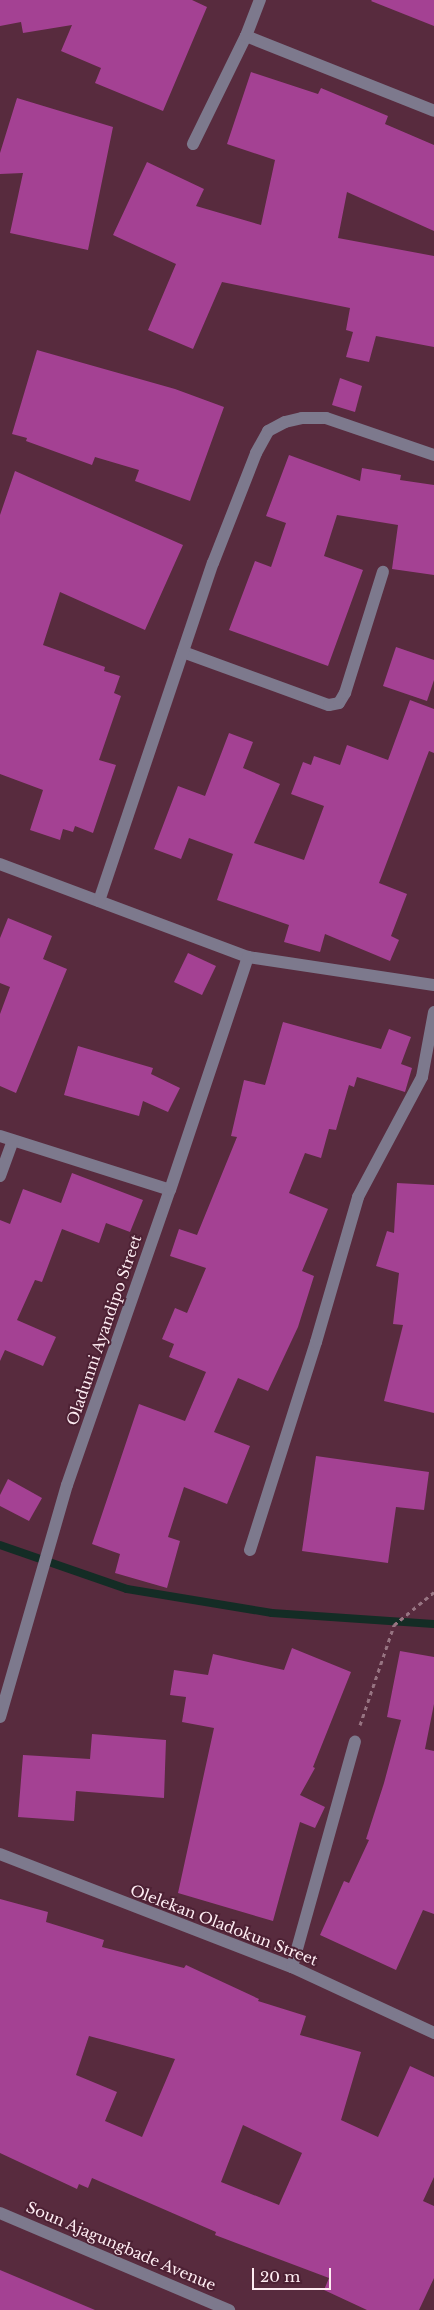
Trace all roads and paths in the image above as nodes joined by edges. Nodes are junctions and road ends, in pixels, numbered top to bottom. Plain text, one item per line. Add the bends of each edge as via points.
1 (260, 0) edge
2 (246, 36) junction
3 (434, 111) edge
4 (193, 144) dead end
5 (434, 455) edge
6 (383, 572) dead end
7 (183, 652) junction
8 (0, 864) edge
9 (99, 901) junction
10 (248, 957) junction
11 (434, 985) edge
12 (434, 1012) edge
13 (0, 1136) edge
14 (13, 1141) junction
15 (0, 1176) edge
16 (170, 1190) junction
17 (250, 1550) dead end
18 (434, 1592) edge
19 (0, 1718) edge
20 (355, 1742) joint
21 (0, 1854) edge
22 (292, 1966) junction
23 (434, 2033) edge
24 (0, 2213) edge
25 (229, 2310) edge

1 - 2 street
2 - 3 street
2 - 4 street
5 - 7 street via 326,418 302,418 268,431 256,453 213,563
6 - 7 street via 339,703 329,705
7 - 9 street
8 - 9 street
9 - 10 street
10 - 11 street
10 - 16 street, Oladunni Ayandipo Street
12 - 17 street via 422,1077 358,1197
13 - 14 street
14 - 15 street
14 - 16 street
16 - 19 street, Oladunni Ayandipo Street via 67,1486
18 - 20 path via 394,1625
20 - 22 street
21 - 22 street, Olelekan Oladokun Street
22 - 23 street, Olelekan Oladokun Street
24 - 25 street, Soun Ajagungbade Avenue

